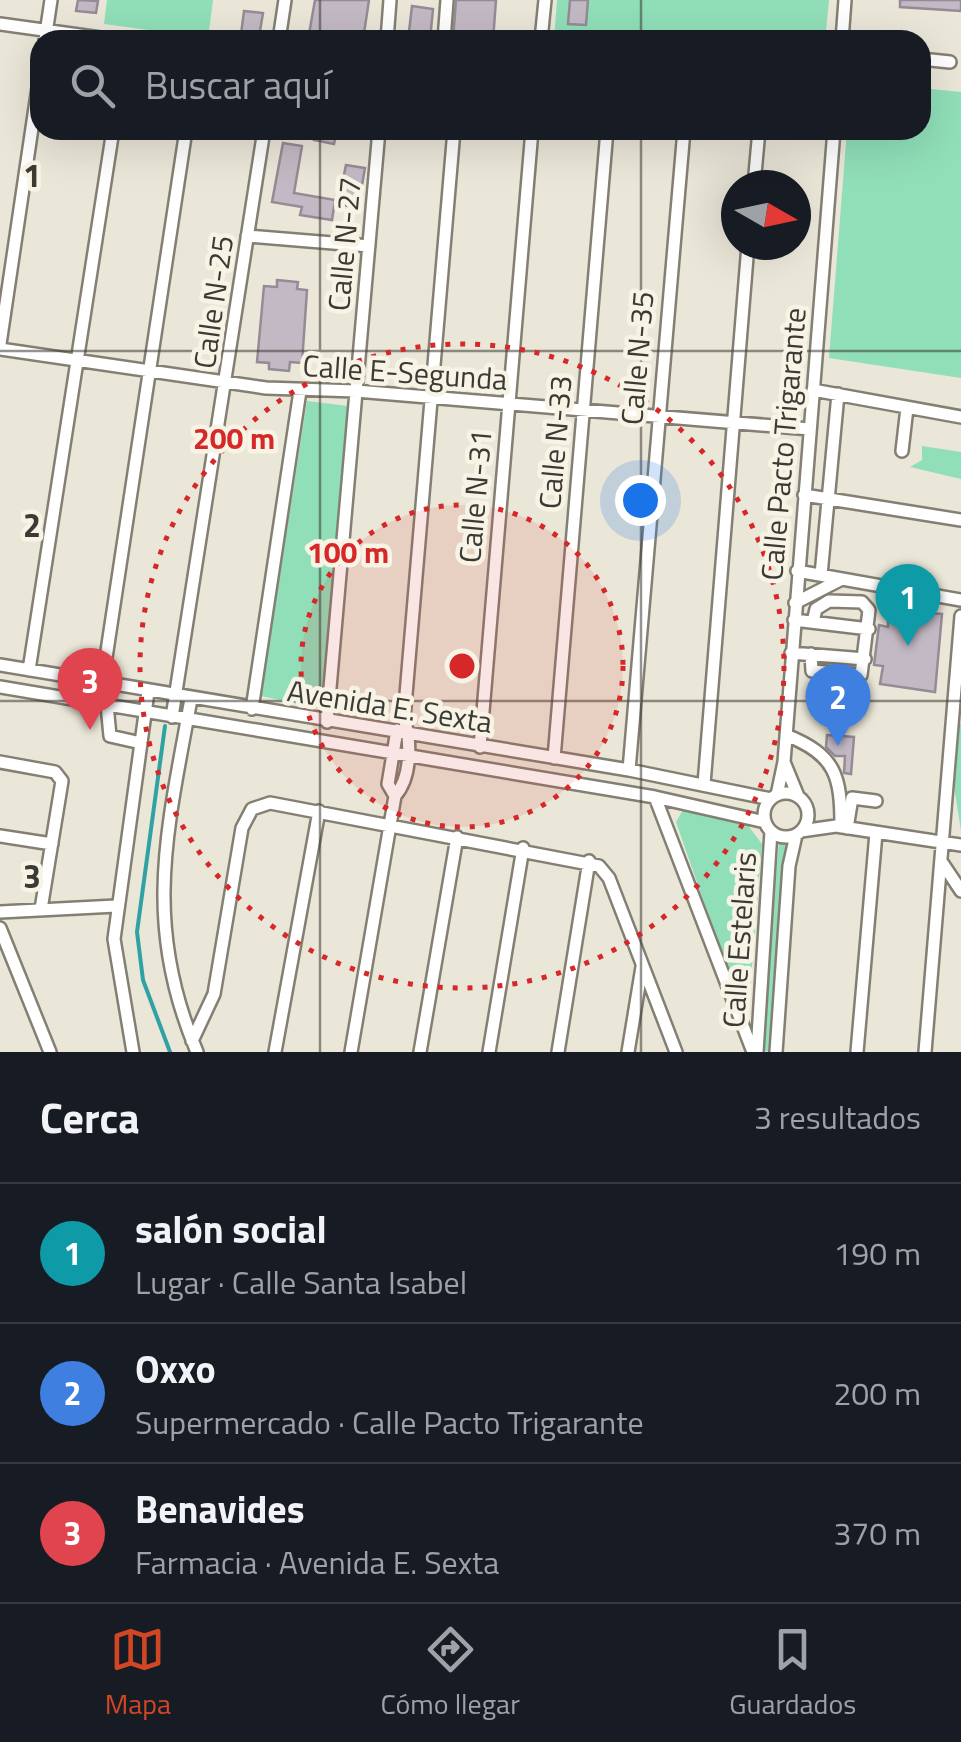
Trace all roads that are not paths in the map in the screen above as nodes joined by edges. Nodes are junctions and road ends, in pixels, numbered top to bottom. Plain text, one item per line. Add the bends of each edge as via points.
1 (51, 0) edge
2 (284, 0) edge
3 (390, 0) edge
4 (447, 0) edge
5 (544, 0) edge
6 (845, 0) edge
7 (0, 24) edge
8 (47, 30) edge
9 (280, 30) edge
10 (388, 30) edge
11 (445, 30) edge
12 (542, 30) edge
13 (843, 30) edge
14 (30, 32) edge
15 (931, 60) edge
16 (950, 62) dead end
17 (30, 140) edge
18 (111, 140) edge
19 (185, 140) edge
20 (262, 140) edge
21 (378, 140) edge
22 (453, 140) edge
23 (531, 140) edge
24 (606, 140) edge
25 (683, 140) edge
26 (758, 140) edge
27 (833, 140) edge
28 (755, 170) edge
29 (247, 236) junction
30 (369, 246) junction
31 (747, 260) edge
32 (0, 347) edge
33 (78, 360) junction
34 (151, 373) junction
35 (228, 384) junction
36 (813, 390) junction
37 (300, 391) junction
38 (356, 392) junction
39 (838, 394) junction
40 (428, 398) junction
41 (507, 403) junction
42 (906, 408) junction
43 (583, 410) junction
44 (656, 416) junction
45 (961, 417) edge
46 (731, 422) junction
47 (810, 429) junction
48 (902, 451) dead end
49 (804, 495) junction
50 (828, 498) junction
51 (961, 520) edge
52 (797, 571) junction
53 (821, 575) junction
54 (844, 579) junction
55 (961, 600) edge
56 (795, 603) junction
57 (961, 616) edge
58 (794, 620) junction
59 (813, 622) junction
60 (869, 629) junction
61 (791, 652) junction
62 (0, 665) edge
63 (29, 670) junction
64 (102, 684) junction
65 (0, 687) edge
66 (148, 692) junction
67 (176, 697) junction
68 (191, 699) junction
69 (107, 706) junction
70 (252, 709) junction
71 (146, 713) junction
72 (172, 718) junction
73 (404, 718) junction
74 (187, 720) junction
75 (326, 722) junction
76 (396, 734) junction
77 (786, 735) junction
78 (410, 736) junction
79 (141, 743) junction
80 (480, 747) junction
81 (392, 754) junction
82 (408, 757) junction
83 (554, 758) junction
84 (0, 762) edge
85 (784, 762) junction
86 (629, 770) junction
87 (704, 784) junction
88 (395, 796) junction
89 (798, 796) junction
90 (655, 797) junction
91 (774, 797) junction
92 (876, 801) dead end
93 (807, 809) junction
94 (319, 811) junction
95 (390, 826) junction
96 (768, 826) junction
97 (841, 827) junction
98 (799, 833) junction
99 (876, 833) junction
100 (0, 836) edge
101 (458, 837) junction
102 (943, 842) junction
103 (52, 844) junction
104 (961, 845) edge
105 (524, 848) junction
106 (941, 860) junction
107 (589, 861) junction
108 (961, 891) edge
109 (116, 906) junction
110 (41, 909) junction
111 (0, 912) edge
112 (0, 928) edge
113 (643, 964) junction
114 (195, 1047) edge
115 (50, 1052) edge
116 (133, 1052) edge
117 (275, 1052) edge
118 (351, 1052) edge
119 (420, 1052) edge
120 (489, 1052) edge
121 (558, 1052) edge
122 (628, 1052) edge
123 (676, 1052) edge
124 (755, 1052) edge
125 (776, 1052) edge
126 (857, 1052) edge
127 (925, 1052) edge

1 - 8 street
2 - 9 street
3 - 10 street
4 - 11 street
5 - 12 street
6 - 13 street
7 - 14 street
15 - 16 street
17 - 32 street
18 - 33 street
19 - 34 street
20 - 29 street, Calle N-25
21 - 30 street, Calle N-27
22 - 40 street
23 - 41 street, Calle N-31
24 - 43 street, Calle N-33
25 - 44 street, Calle N-35
26 - 28 street
27 - 36 street, Calle Pacto Trigarante
29 - 30 street
29 - 35 street, Calle N-25
30 - 38 street, Calle N-27
31 - 46 street
32 - 33 street, Calle E-Segunda
33 - 34 street, Calle E-Segunda
33 - 63 street
34 - 35 street, Calle E-Segunda
34 - 64 street
35 - 37 street, Calle E-Segunda
35 - 67 street, Calle N-25
36 - 39 street
36 - 47 street, Calle Pacto Trigarante
37 - 38 street, Calle E-Segunda
37 - 70 street
38 - 40 street, Calle E-Segunda
38 - 75 street, Calle N-27
39 - 42 street
39 - 50 street
40 - 41 street, Calle E-Segunda
40 - 73 street
41 - 43 street, Calle E-Segunda
41 - 80 street, Calle N-31
42 - 45 street
42 - 48 street
43 - 44 street, Calle E-Segunda
43 - 83 street, Calle N-33
44 - 46 street, Calle E-Segunda
44 - 86 street, Calle N-35
46 - 47 street, Calle E-Segunda
46 - 87 street
47 - 49 street, Calle Pacto Trigarante
49 - 50 street
49 - 52 street, Calle Pacto Trigarante
50 - 51 street
50 - 53 street
52 - 53 street
52 - 56 street, Calle Pacto Trigarante
53 - 54 street
54 - 55 street
54 - 56 street
56 - 58 street, Calle Pacto Trigarante
57 - 102 street
58 - 59 street
58 - 61 street, Calle Pacto Trigarante
59 - 60 street
59 - 60 street via 829,601 862,602 870,610
60 - 61 street via 863,674 857,676 812,671 811,654
61 - 77 street, Calle Pacto Trigarante
62 - 63 street, Avenida E. Sexta
63 - 64 street, Avenida E. Sexta
64 - 66 street, Avenida E. Sexta
65 - 69 street, Avenida E. Sexta
66 - 67 street, Avenida E. Sexta
66 - 71 street
67 - 68 street, Avenida E. Sexta
67 - 72 street, Calle N-25
68 - 70 street, Avenida E. Sexta
68 - 74 street
69 - 71 street, Avenida E. Sexta
69 - 79 street via 110,736
70 - 75 street, Avenida E. Sexta
71 - 72 street, Avenida E. Sexta
71 - 79 street
72 - 74 street, Avenida E. Sexta
73 - 76 street
73 - 78 street
74 - 81 street, Avenida E. Sexta
74 - 114 street via 168,828 162,920 167,964
75 - 76 street, Avenida E. Sexta
76 - 78 street, Avenida E. Sexta
76 - 81 street
77 - 85 street, Calle Pacto Trigarante
77 - 97 street via 812,746 837,774
78 - 80 street, Avenida E. Sexta
78 - 82 street
79 - 109 street
80 - 83 street, Avenida E. Sexta
81 - 82 street, Avenida E. Sexta
81 - 88 street via 388,785
82 - 88 street
82 - 90 street, Avenida E. Sexta
83 - 86 street, Avenida E. Sexta
84 - 103 street via 47,770 62,781
85 - 89 street, Calle Pacto Trigarante
85 - 91 street, Calle Pacto Trigarante
86 - 87 street, Avenida E. Sexta
87 - 91 street, Avenida E. Sexta
88 - 95 street
89 - 91 street
89 - 93 street
90 - 96 street, Avenida E. Sexta
90 - 124 street
91 - 96 street
92 - 97 street via 852,798
93 - 97 street
93 - 98 street
94 - 95 street
94 - 114 street via 252,808 242,828 214,994
94 - 117 street
95 - 101 street
95 - 118 street
96 - 98 street via 787,837
96 - 124 street, Calle Estelaris
97 - 98 street
97 - 99 street
98 - 125 street, Calle Estelaris via 789,871
99 - 102 street
99 - 126 street
100 - 103 street
101 - 105 street
101 - 119 street
102 - 104 street
102 - 106 street
103 - 110 street
105 - 107 street
105 - 120 street
106 - 108 street
106 - 127 street
107 - 113 street via 607,874
107 - 121 street
109 - 110 street
109 - 116 street via 116,969
110 - 111 street
112 - 115 street
113 - 122 street
113 - 123 street

